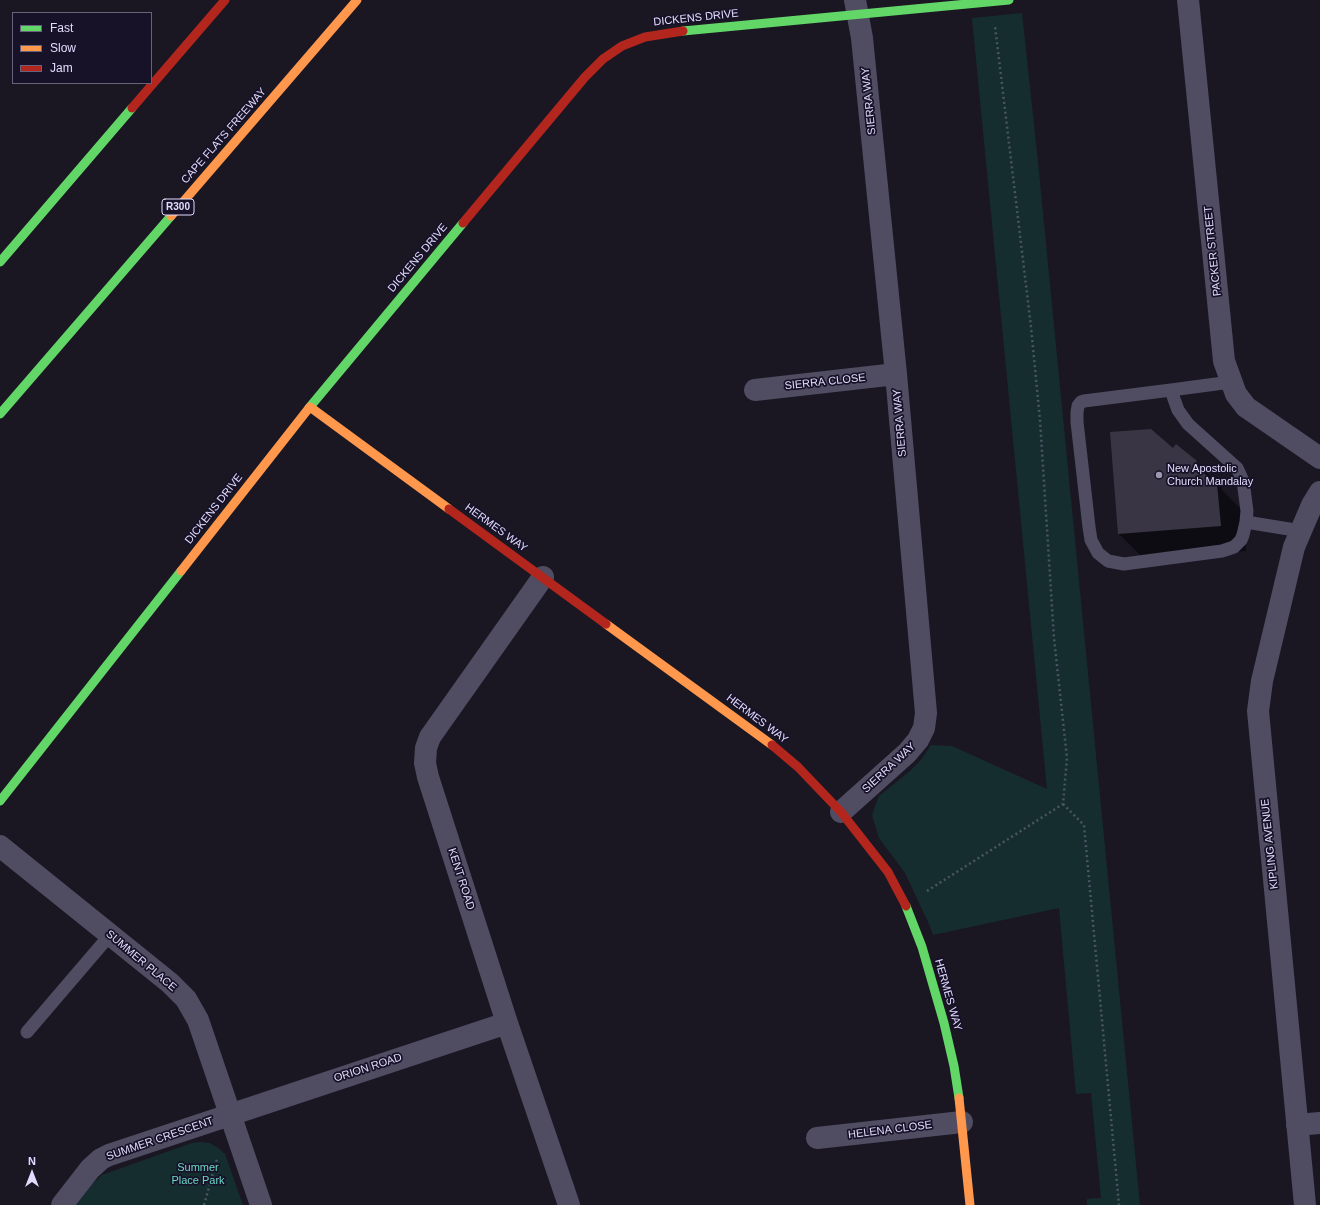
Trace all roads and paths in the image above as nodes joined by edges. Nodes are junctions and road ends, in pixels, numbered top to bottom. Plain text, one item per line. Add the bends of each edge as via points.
1 (225, 0) edge
2 (357, 0) edge
3 (1009, 0) edge
4 (1188, 0) edge
5 (992, 2) junction
6 (857, 7) edge
7 (0, 262) edge
8 (896, 374) junction
9 (1231, 382) junction
10 (755, 390) dead end
11 (1171, 390) junction
12 (310, 407) junction
13 (0, 414) edge
14 (1320, 458) edge
15 (1320, 492) edge
16 (1246, 522) junction
17 (1301, 531) junction
18 (543, 577) junction
19 (0, 801) edge
20 (1063, 804) junction
21 (841, 812) junction
22 (0, 846) edge
23 (906, 905) junction
24 (110, 935) junction
25 (507, 1023) junction
26 (27, 1032) dead end
27 (230, 1115) junction
28 (962, 1122) junction
29 (1320, 1123) edge
30 (1297, 1125) junction
31 (817, 1138) dead end
32 (62, 1205) edge
33 (261, 1205) edge
34 (569, 1205) edge
35 (970, 1205) edge
36 (1119, 1205) edge
37 (1305, 1205) edge

1 - 7 main road
2 - 13 main road, CAPE FLATS FREEWAY / R300
3 - 5 main road, DICKENS DRIVE
4 - 9 street, PACKER STREET via 1224,361
5 - 6 main road, DICKENS DRIVE
5 - 20 path via 1040,420 1054,638 1067,758
6 - 8 street, SIERRA WAY
6 - 12 main road, DICKENS DRIVE via 664,33 633,41 603,58 585,76
8 - 10 street, SIERRA CLOSE
8 - 21 street, SIERRA WAY via 926,713 924,728 907,753
9 - 11 lane
9 - 14 street, PACKER STREET via 1246,407
11 - 16 lane via 1178,410 1188,424 1237,468 1243,481
11 - 16 lane via 1084,401 1078,406 1077,422 1089,526 1091,540 1098,553 1108,561 1124,564 1222,551 1234,547 1241,540
12 - 18 main road, HERMES WAY
12 - 19 main road, DICKENS DRIVE
15 - 17 street, KIPLING AVENUE
16 - 17 lane
17 - 30 street, KIPLING AVENUE via 1294,547 1281,597 1262,681 1258,711
18 - 21 main road, HERMES WAY via 778,749
18 - 25 street, KENT ROAD via 430,737 426,748 425,763 428,777
20 - 23 path
20 - 36 path via 1084,825
21 - 23 main road, HERMES WAY via 888,872
22 - 24 street, SUMMER PLACE
23 - 28 main road, HERMES WAY via 922,947 944,1023 954,1066
24 - 26 lane
24 - 27 street, SUMMER PLACE via 186,999 198,1020
25 - 27 street, ORION ROAD
25 - 34 street, KENT ROAD
27 - 32 street, SUMMER CRESCENT via 101,1159
27 - 33 street, SUMMER PLACE
28 - 31 street, HELENA CLOSE
28 - 35 main road, HERMES WAY
29 - 30 street
30 - 37 street, KIPLING AVENUE

